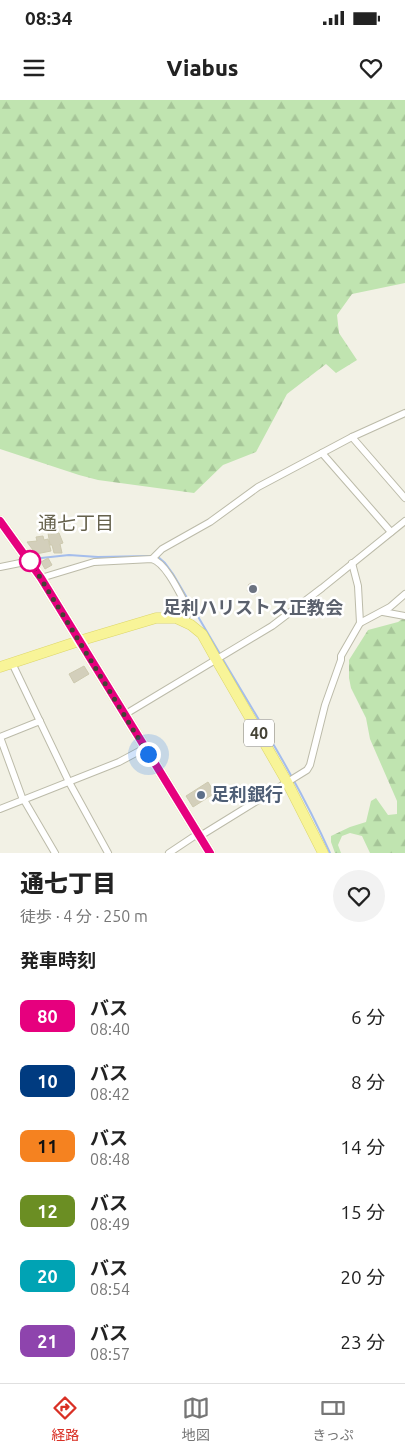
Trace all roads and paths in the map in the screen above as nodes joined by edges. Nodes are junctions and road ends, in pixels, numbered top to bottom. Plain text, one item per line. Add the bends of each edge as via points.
1 (405, 413) edge
2 (352, 437) junction
3 (322, 453) junction
4 (405, 498) edge
5 (405, 521) edge
6 (2, 525) edge
7 (391, 532) junction
8 (152, 559) junction
9 (30, 561) junction
10 (352, 563) junction
11 (0, 567) edge
12 (41, 578) junction
13 (405, 594) edge
14 (383, 612) junction
15 (405, 616) edge
16 (185, 621) junction
17 (360, 623) junction
18 (79, 641) junction
19 (216, 659) junction
20 (12, 663) junction
21 (0, 667) edge
22 (124, 715) junction
23 (40, 721) junction
24 (145, 748) junction
25 (69, 782) junction
26 (287, 782) junction
27 (23, 800) junction
28 (0, 809) edge
29 (199, 835) junction
30 (55, 853) edge
31 (108, 853) edge
32 (169, 853) edge
33 (210, 853) edge
34 (323, 853) edge

1 - 2 street
2 - 3 street
2 - 4 street
3 - 7 street
3 - 8 street via 258,487 210,522 162,549
5 - 7 street
6 - 9 main road
7 - 10 street
8 - 12 street via 94,562
8 - 16 street via 158,560 188,607
9 - 11 street
9 - 12 main road
10 - 17 street via 358,586
10 - 19 street via 272,626
12 - 18 main road
13 - 14 street
14 - 15 street
14 - 17 street
16 - 18 main road via 156,618
16 - 19 main road, 40 via 202,634
17 - 26 street via 341,656 310,765
18 - 20 main road
18 - 22 main road
19 - 22 street
19 - 26 main road, 40
20 - 21 main road
20 - 23 street
22 - 24 main road
23 - 25 street
23 - 27 street via 0,737
24 - 25 street
24 - 29 main road
25 - 27 street
25 - 31 street
26 - 29 street
26 - 34 main road, 40
27 - 28 street
27 - 30 street
29 - 32 street
29 - 33 main road

